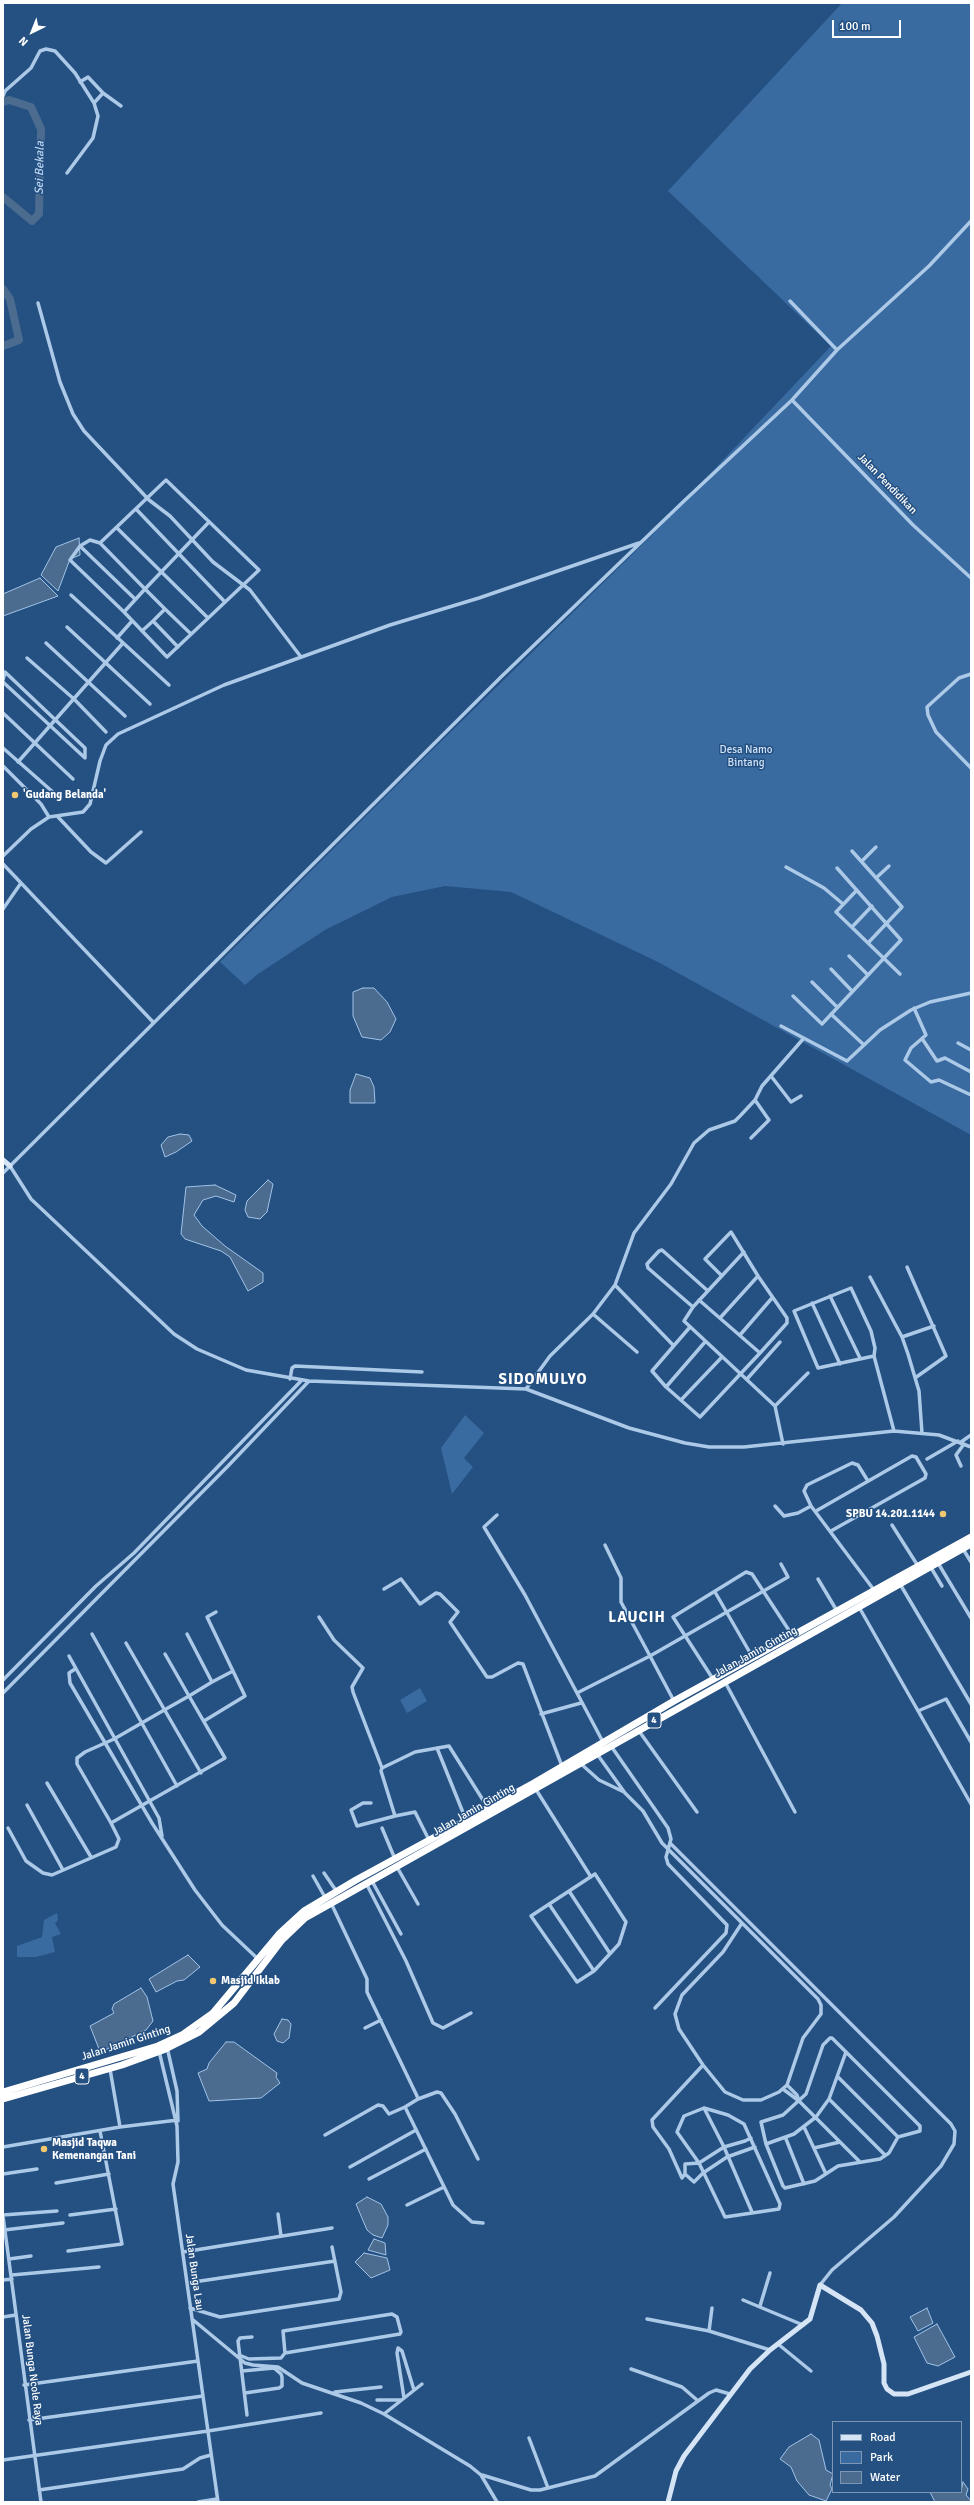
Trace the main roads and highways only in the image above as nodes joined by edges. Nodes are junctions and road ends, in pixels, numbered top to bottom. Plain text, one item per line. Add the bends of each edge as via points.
1 (971, 1538) edge
2 (971, 1544) edge
3 (716, 1683) junction
4 (396, 1863) junction
5 (369, 1879) junction
6 (328, 1901) junction
7 (162, 2047) junction
8 (3, 2092) edge
9 (3, 2099) edge

1 - 3 highway, Jalan Jamin Ginting / 4 via 792,1636
2 - 3 highway, Jalan Jamin Ginting / 4 via 725,1682
3 - 4 highway, Jalan Jamin Ginting / 4 via 597,1754
3 - 4 highway, Jalan Jamin Ginting / 4 via 674,1701 430,1840
4 - 5 highway, Jalan Jamin Ginting / 4
5 - 6 highway, Jalan Jamin Ginting / 4
5 - 6 highway, Jalan Jamin Ginting / 4 via 337,1892
6 - 7 highway, Jalan Jamin Ginting / 4 via 297,1917 213,2013
6 - 7 highway, Jalan Jamin Ginting / 4 via 293,1929 228,2007 199,2032
7 - 8 highway, Jalan Jamin Ginting / 4
7 - 9 highway, Jalan Jamin Ginting / 4 via 110,2069

